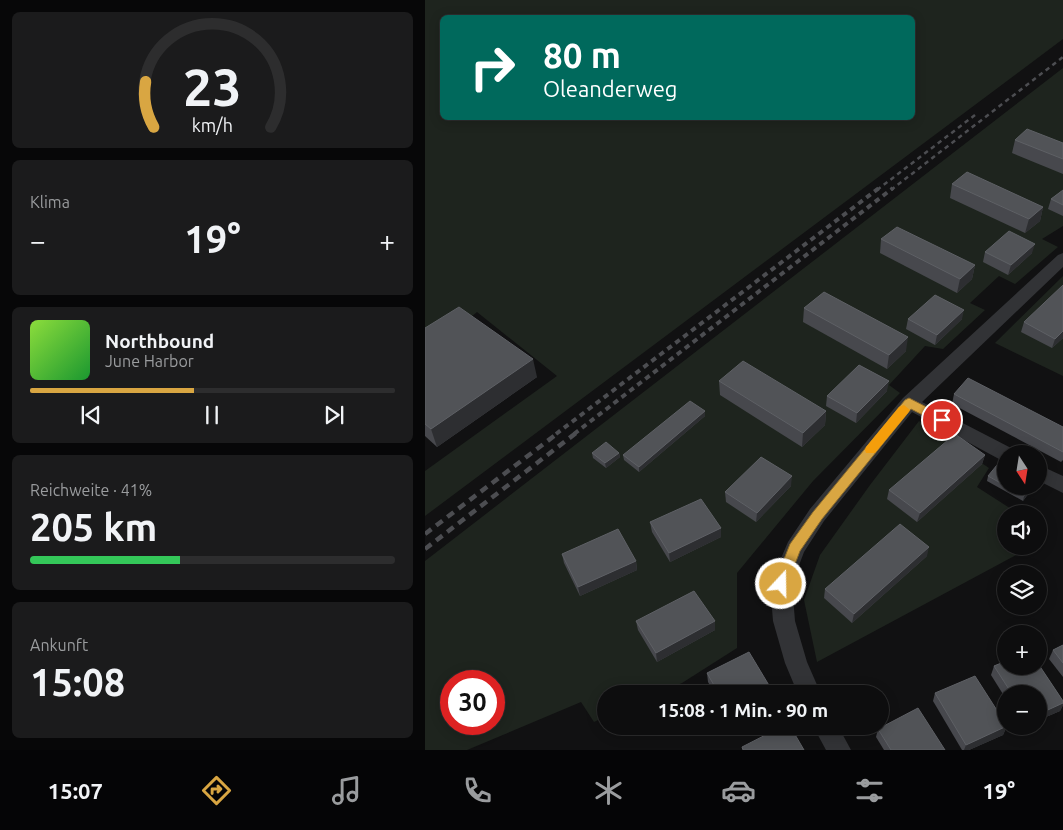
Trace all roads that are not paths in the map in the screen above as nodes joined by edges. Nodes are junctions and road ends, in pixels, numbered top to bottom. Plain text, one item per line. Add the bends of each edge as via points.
1 (1063, 258) edge
2 (909, 403) junction
3 (997, 449) edge
4 (1047, 476) edge
5 (1063, 485) edge
6 (806, 685) edge
7 (830, 735) edge
8 (839, 750) edge

1 - 2 street
2 - 3 street
2 - 6 street via 817,515 795,548 781,584 784,621
4 - 5 street
7 - 8 street

